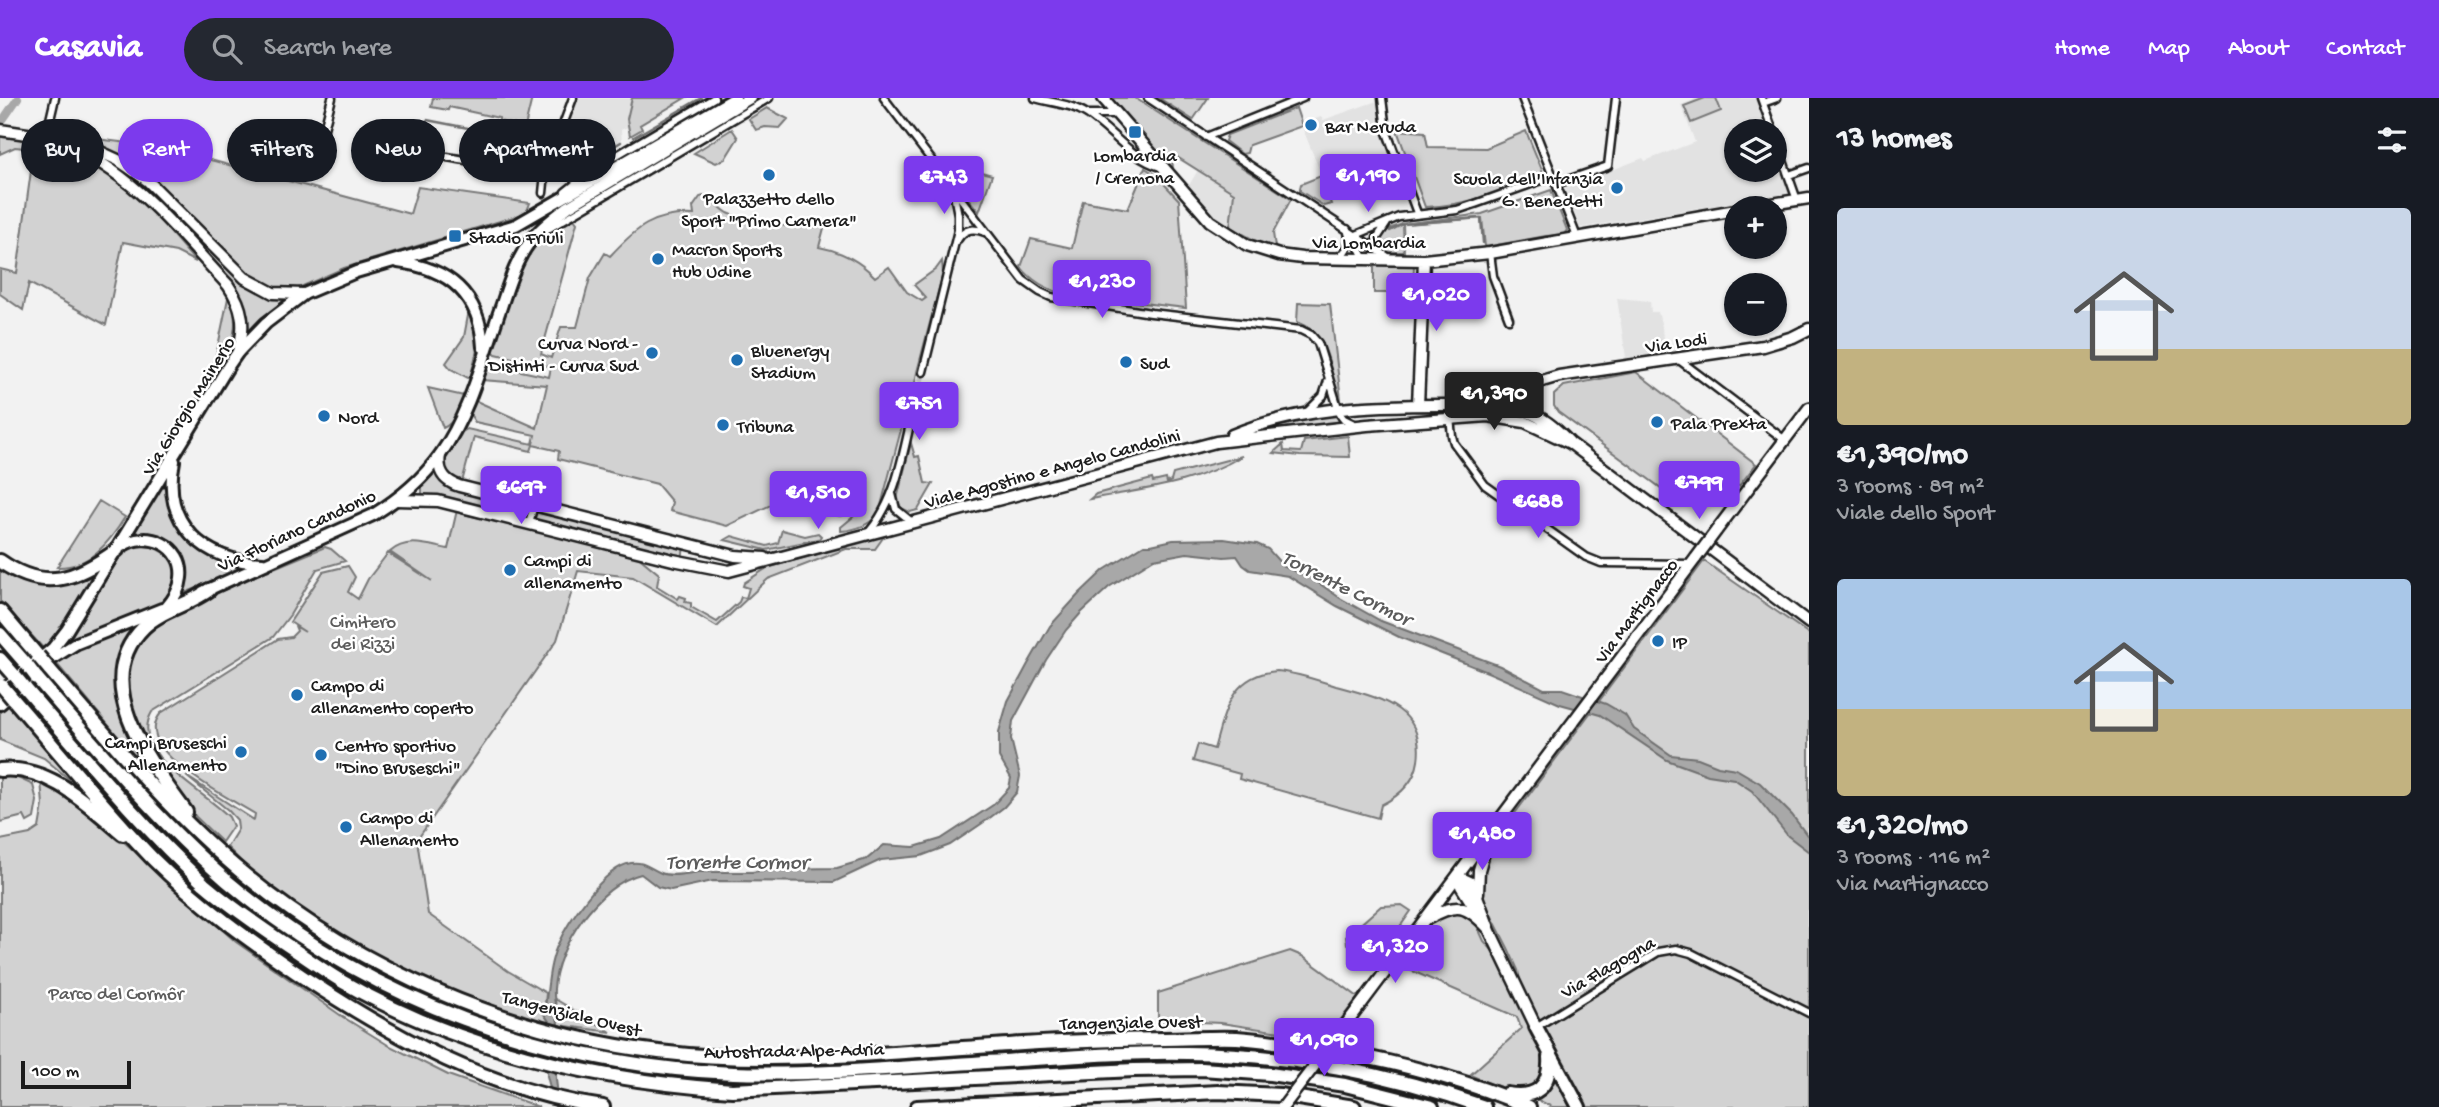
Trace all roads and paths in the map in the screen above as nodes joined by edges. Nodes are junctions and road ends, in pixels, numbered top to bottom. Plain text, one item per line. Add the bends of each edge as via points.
1 (55, 98) edge
2 (332, 98) edge
3 (573, 98) edge
4 (714, 98) edge
5 (735, 98) edge
6 (750, 98) edge
7 (769, 98) edge
8 (884, 98) edge
9 (1035, 98) edge
10 (1103, 98) edge
11 (1148, 98) edge
12 (1303, 98) edge
13 (1382, 98) edge
14 (1522, 98) edge
15 (1616, 98) edge
16 (1777, 98) edge
17 (1762, 101) edge
18 (1087, 114) junction
19 (1116, 114) junction
20 (50, 119) edge
21 (327, 119) edge
22 (565, 119) edge
23 (1769, 119) edge
24 (2, 130) edge
25 (21, 133) edge
26 (1206, 137) junction
27 (104, 154) edge
28 (447, 157) dead end
29 (459, 159) edge
30 (104, 164) edge
31 (1161, 167) junction
32 (1809, 168) edge
33 (1787, 169) edge
34 (1789, 175) junction
35 (1553, 176) junction
36 (544, 182) edge
37 (1556, 184) junction
38 (953, 188) junction
39 (542, 194) dead end
40 (1809, 198) edge
41 (1797, 200) junction
42 (1787, 202) edge
43 (540, 212) junction
44 (1724, 212) edge
45 (1416, 213) junction
46 (1391, 220) junction
47 (1347, 229) junction
48 (986, 233) junction
49 (1379, 233) junction
50 (200, 235) junction
51 (1354, 235) junction
52 (1577, 237) junction
53 (532, 238) junction
54 (1367, 242) junction
55 (956, 244) junction
56 (190, 245) junction
57 (1377, 250) junction
58 (1490, 253) junction
59 (1335, 259) junction
60 (1365, 259) junction
61 (1393, 260) junction
62 (1424, 260) junction
63 (394, 261) junction
64 (304, 294) junction
65 (1509, 319) dead end
66 (1809, 329) edge
67 (238, 352) junction
68 (484, 354) junction
69 (1678, 359) junction
70 (923, 372) tunnel mouth
71 (1329, 376) junction
72 (1544, 381) junction
73 (1534, 386) junction
74 (1487, 404) junction
75 (1418, 405) junction
76 (1505, 407) junction
77 (1809, 408) edge
78 (1339, 409) junction
79 (1305, 414) junction
80 (912, 416) tunnel mouth
81 (1488, 416) junction
82 (1538, 416) junction
83 (1450, 418) junction
84 (1419, 421) junction
85 (1367, 425) junction
86 (1785, 440) junction
87 (1216, 442) junction
88 (1570, 443) junction
89 (177, 451) junction
90 (440, 455) junction
91 (892, 493) junction
92 (396, 500) junction
93 (518, 501) junction
94 (534, 505) junction
95 (492, 514) junction
96 (912, 522) junction
97 (529, 523) junction
98 (868, 533) junction
99 (689, 544) junction
100 (117, 550) junction
101 (714, 551) junction
102 (776, 557) junction
103 (0, 561) edge
104 (1694, 561) junction
105 (266, 563) junction
106 (685, 563) junction
107 (710, 569) junction
108 (209, 590) junction
109 (166, 608) junction
110 (0, 611) edge
111 (1809, 623) edge
112 (0, 634) edge
113 (0, 659) edge
114 (1, 688) edge
115 (0, 704) edge
116 (0, 770) edge
117 (1491, 833) junction
118 (221, 853) junction
119 (152, 858) junction
120 (1459, 877) junction
121 (1479, 897) junction
122 (1426, 920) junction
123 (1490, 931) junction
124 (1809, 1013) edge
125 (1536, 1027) junction
126 (1549, 1053) junction
127 (1490, 1090) junction
128 (973, 1106) edge
129 (603, 1107) edge
130 (917, 1107) edge
131 (1283, 1107) edge
132 (1354, 1107) edge
133 (1432, 1107) edge
134 (1484, 1107) edge
135 (1529, 1107) edge
136 (1578, 1107) edge

1 - 20 street
2 - 21 street
3 - 22 street
4 - 43 street via 583,176
5 - 43 main road, Via Giorgio Mainerio
6 - 53 main road, Via Floriano Candonio via 568,207
7 - 53 street
8 - 38 street
9 - 18 street
10 - 19 street, Via Lombardia
11 - 26 street
12 - 26 street
13 - 45 street via 1386,130
14 - 35 street
15 - 37 street via 1608,166
16 - 17 street
17 - 23 street
18 - 19 street
18 - 31 street via 1144,162
19 - 31 street, Via Lombardia
24 - 25 street
26 - 47 street
27 - 50 street via 148,181
28 - 29 street
30 - 56 street via 120,174
31 - 59 street, Via Lombardia via 1210,221 1247,245 1279,256
32 - 34 street
33 - 34 street
34 - 41 street
35 - 37 street
35 - 45 street via 1466,207
36 - 39 street
37 - 52 street
38 - 48 street
38 - 55 street
40 - 41 street
41 - 42 street
43 - 63 main road, Via Giorgio Mainerio via 513,227
44 - 52 street, Via Lombardia
45 - 46 street
46 - 49 street
46 - 51 street
47 - 51 street
47 - 59 street via 1348,246
48 - 55 street via 971,229 963,232
48 - 71 street via 1023,280 1045,295 1301,330 1318,343
49 - 54 street
49 - 57 street
50 - 56 street
50 - 64 street via 254,285 273,293
51 - 54 street
51 - 60 street
52 - 58 street, Via Lombardia
53 - 68 main road, Via Floriano Candonio via 516,265
54 - 57 street
54 - 60 street
55 - 70 street
56 - 67 street via 237,299 243,323
57 - 61 street
58 - 62 street, Via Lombardia
58 - 65 street
59 - 60 street, Via Lombardia
60 - 61 street, Via Lombardia
61 - 62 street, Via Lombardia
62 - 75 street
63 - 64 main road, Via Giorgio Mainerio
63 - 68 main road via 431,268 457,286 476,312
64 - 67 main road, Via Giorgio Mainerio via 277,313
66 - 69 street, Via Lodi via 1763,346
67 - 89 main road, Via Giorgio Mainerio
68 - 90 main road, Via Floriano Candonio via 462,416
69 - 72 street, Via Lodi
69 - 86 street
71 - 78 street
71 - 79 street via 1323,396
72 - 73 street, Via Lodi
72 - 74 street, Via Lodi
73 - 76 street, Via Lodi
73 - 82 street via 1530,400
74 - 75 street, Viale Agostino e Angelo Candolini
74 - 76 street
75 - 78 street, Viale Agostino e Angelo Candolini
75 - 84 street
76 - 81 street, Via Lodi
76 - 82 street
77 - 86 street, Via Martignacco
78 - 79 street, Viale Agostino e Angelo Candolini
78 - 85 street via 1347,421
79 - 87 street, Viale Agostino e Angelo Candolini
80 - 91 street
81 - 83 street, Viale Agostino e Angelo Candolini
81 - 88 street via 1525,422
82 - 88 street
83 - 84 street, Viale Agostino e Angelo Candolini
83 - 104 street via 1454,443 1485,485 1586,557 1601,563
84 - 85 street, Viale Agostino e Angelo Candolini
85 - 87 street, Viale Agostino e Angelo Candolini
86 - 104 street, Via Martignacco, bridge
87 - 96 street, Viale Agostino e Angelo Candolini
88 - 111 street
89 - 100 main road, Via Giorgio Mainerio
89 - 105 main road via 173,496 187,531 224,558
90 - 92 main road, Via Floriano Candonio
90 - 93 street, Viale Agostino e Angelo Candolini via 440,470 449,481
91 - 96 street via 896,509
91 - 98 street
92 - 95 street, Viale Agostino e Angelo Candolini via 429,500
92 - 105 main road, Via Floriano Candonio
93 - 94 street, Viale Agostino e Angelo Candolini
93 - 95 street via 514,515
94 - 97 street
94 - 99 street, Viale Agostino e Angelo Candolini
95 - 97 street, Viale Agostino e Angelo Candolini
96 - 98 street, Viale Agostino e Angelo Candolini
97 - 106 street, Viale Agostino e Angelo Candolini
98 - 102 street, Viale Agostino e Angelo Candolini
99 - 101 street, Viale Agostino e Angelo Candolini
99 - 106 street
100 - 103 highway via 91,569 58,579 22,574
100 - 109 main road via 135,539 150,538 175,555 181,581
100 - 114 main road, Via Giorgio Mainerio via 60,640
101 - 102 street, Viale Agostino e Angelo Candolini
101 - 107 street
102 - 107 street, Viale Agostino e Angelo Candolini via 738,570
104 - 117 street, Via Martignacco
105 - 108 main road, Via Floriano Candonio
106 - 107 street, Viale Agostino e Angelo Candolini
108 - 109 main road, Via Floriano Candonio
108 - 118 highway via 144,627 128,651 120,678 126,711 157,769
109 - 115 main road, Via Floriano Candonio via 64,651
110 - 118 highway, Tangenziale Ovest, bridge via 154,790
112 - 134 highway, Autostrada Alpe-Adria, bridge via 166,823 228,881 308,941 392,988 503,1034 602,1059 735,1073 1119,1054 1256,1056 1411,1084
113 - 133 highway, Autostrada Alpe-Adria, bridge via 149,829 244,916 365,993 502,1050 593,1074 732,1090 1202,1069 1345,1085
114 - 119 highway, bridge
116 - 119 highway via 32,772 58,783
117 - 120 street, Via Martignacco
117 - 121 street, Via Martignacco via 1479,870
118 - 127 highway, Tangenziale Ovest via 303,918 420,983 502,1016 600,1043 735,1057 1236,1038 1354,1055
119 - 129 highway via 273,957 414,1046 495,1080
120 - 121 street, Via Martignacco via 1470,882
120 - 122 street, Via Martignacco
120 - 123 street, Via Martignacco
121 - 123 street, Via Martignacco
122 - 123 street, Via Martignacco via 1450,908 1463,908
122 - 131 street, Via Martignacco, bridge
123 - 125 street, Via Martignacco
124 - 125 street, Via Flagogna via 1692,953 1671,949 1658,951
125 - 126 highway
126 - 127 highway via 1548,1077 1534,1093 1521,1096
126 - 136 highway
127 - 135 highway, Tangenziale Ovest
128 - 130 highway
128 - 132 highway via 1218,1092 1280,1095

